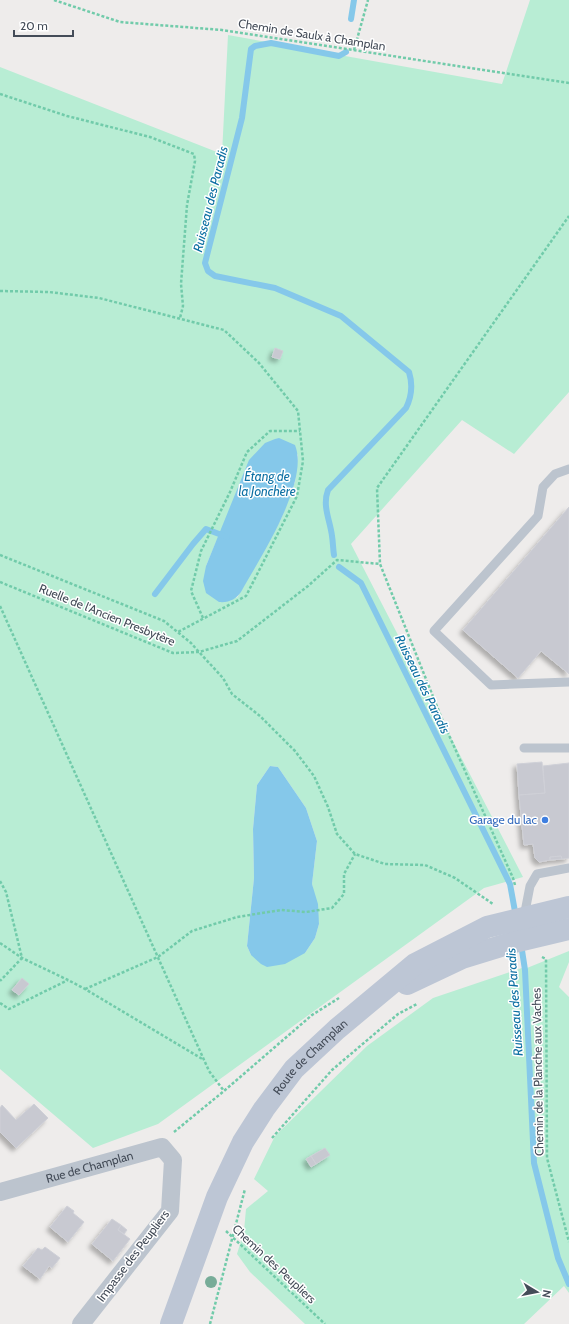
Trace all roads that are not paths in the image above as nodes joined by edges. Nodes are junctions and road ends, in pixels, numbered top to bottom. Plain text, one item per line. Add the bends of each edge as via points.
1 (569, 469) edge
2 (569, 682) edge
3 (524, 748) dead end
4 (569, 748) edge
5 (569, 868) edge
6 (569, 907) edge
7 (515, 919) junction
8 (569, 929) edge
9 (337, 1029) junction
10 (174, 1160) joint
11 (0, 1192) edge
12 (81, 1324) edge
13 (171, 1324) edge

1 - 2 lane via 556,474 542,487 538,516 434,631 491,684
3 - 4 lane
5 - 7 lane via 537,874
6 - 7 street, Route de Champlan
7 - 9 street, Route de Champlan via 487,927 414,964
8 - 9 street via 528,944 462,958 406,985
9 - 13 street, Route de Champlan via 294,1069 264,1108 243,1142 217,1197
10 - 11 street, Rue de Champlan via 162,1147
10 - 12 street, Impasse des Peupliers via 170,1211

